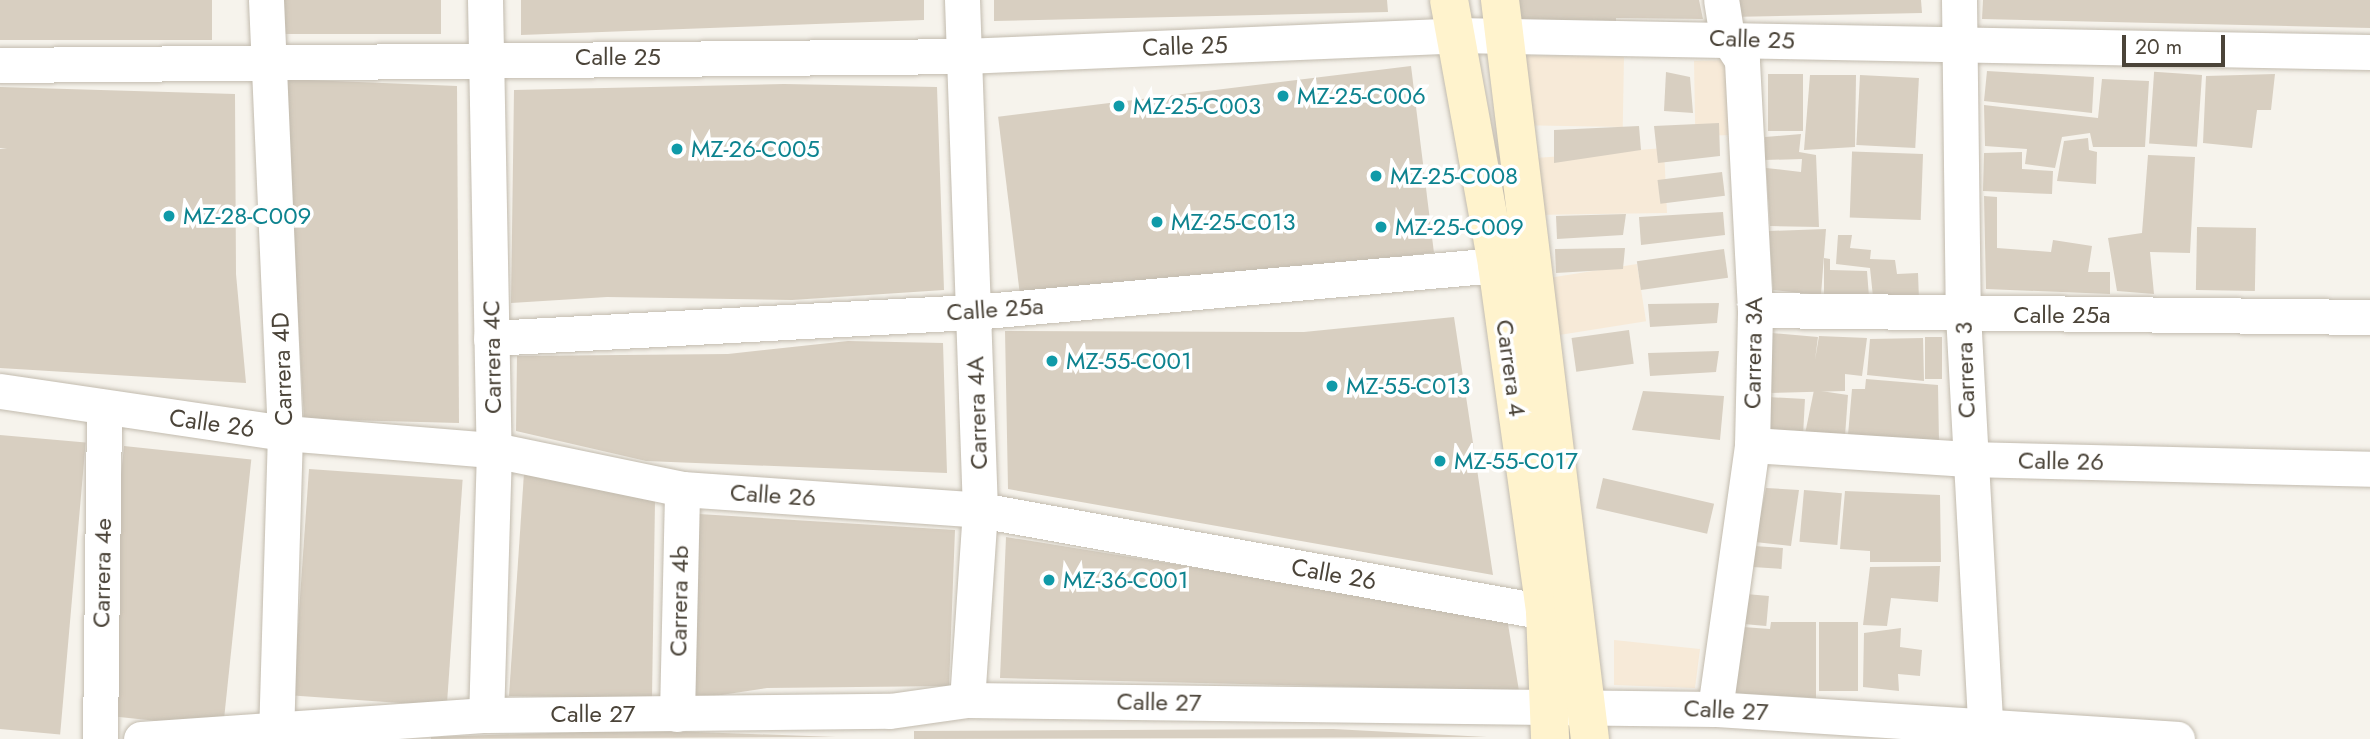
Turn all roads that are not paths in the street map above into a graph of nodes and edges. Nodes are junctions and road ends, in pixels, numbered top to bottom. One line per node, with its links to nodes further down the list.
1 (266, 0): 13 (street, Carrera 4D)
2 (485, 0): 12 (street, Carrera 4C)
3 (962, 0): 11 (street, Carrera 4A)
4 (1721, 0): 8 (street, Carrera 3A)
5 (1959, 0): 9 (street, Carrera 3)
6 (1452, 18): 7 (street, Calle 25); 11 (street, Calle 25); 15 (main road, Carrera 4)
7 (1503, 18): 8 (street, Calle 25); 35 (main road, Carrera 4)
8 (1727, 37): 9 (street, Calle 25); 16 (street, Carrera 3A)
9 (1959, 47): 10 (street, Calle 25); 18 (street, Carrera 3)
10 (2370, 52)
11 (964, 55): 12 (street, Calle 25); 17 (street, Carrera 4A)
12 (486, 58): 13 (street, Calle 25); 20 (street, Carrera 4C)
13 (270, 61): 14 (street, Calle 25); 23 (street, Carrera 4D)
14 (0, 65)
15 (1497, 265): 17 (street, Calle 25a); 30 (main road, Carrera 4)
16 (1755, 310): 18 (street, Calle 25a); 24 (street, Carrera 3A)
17 (974, 312): 20 (street, Calle 25a); 29 (street, Carrera 4A)
18 (1963, 314): 19 (street, Calle 25a); 26 (street, Carrera 3)
19 (2370, 317)
20 (491, 338): 25 (street, Carrera 4C)
21 (0, 391): 22 (street, Calle 26)
22 (104, 407): 23 (street, Calle 26); 40 (street, Carrera 4e)
23 (285, 433): 25 (street, Calle 26); 38 (street, Carrera 4D)
24 (1752, 445): 26 (street, Calle 26); 32 (street, Carrera 3A)
25 (494, 450): 28 (street, Calle 26); 34 (street, Carrera 4C)
26 (1968, 459): 27 (street, Calle 26); 39 (street, Carrera 3)
27 (2370, 469)
28 (682, 489): 29 (street, Calle 26); 33 (street, Carrera 4b)
29 (980, 510): 30 (street, Calle 26); 31 (street, Carrera 4A)
30 (1545, 612): 36 (main road, Carrera 4)
31 (967, 700): 36 (street, Calle 27); 37 (street, Calle 27)
32 (1715, 709): 35 (street, Calle 27); 39 (street, Calle 27)
33 (677, 714): 34 (street, Calle 27); 37 (street, Calle 27)
34 (486, 715): 38 (street, Calle 27)
35 (1590, 722): 36 (street, Calle 27)
36 (1550, 723)
37 (889, 725)
38 (277, 732): 41 (street, Calle 27)
39 (1985, 732): 42 (street, Calle 27)
40 (100, 739)
41 (141, 739)
42 (2177, 739)

